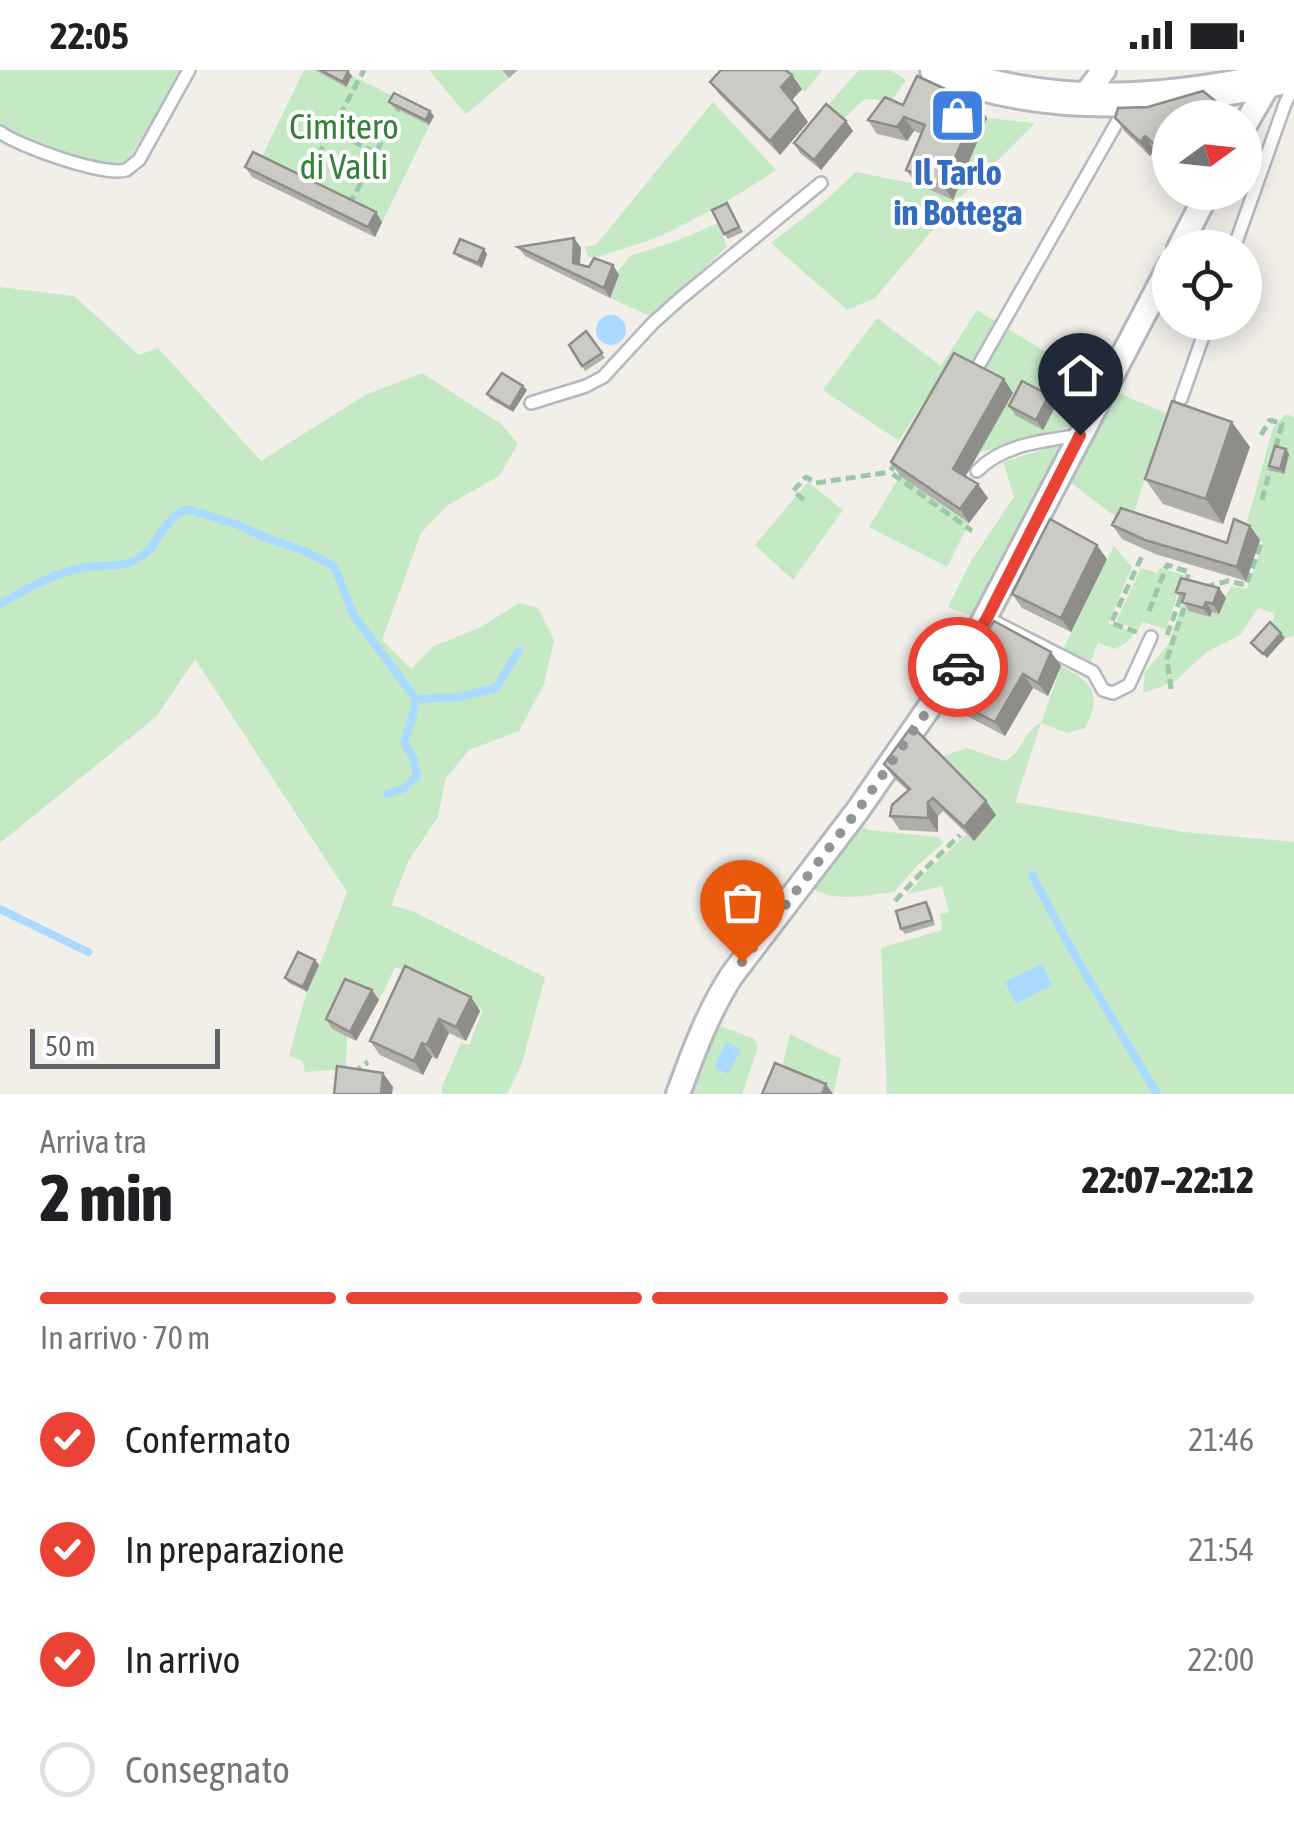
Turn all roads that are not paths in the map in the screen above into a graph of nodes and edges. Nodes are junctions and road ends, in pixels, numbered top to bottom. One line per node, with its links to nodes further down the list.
1 (189, 70): 8 (lane)
2 (937, 70): 5 (main road)
3 (1104, 70): 5 (street)
4 (1286, 80): 6 (main road); 7 (street); 10 (lane)
5 (1081, 100): 6 (main road)
6 (1129, 100): 13 (lane)
7 (1262, 106)
8 (0, 132)
9 (821, 182): 15 (lane)
10 (1240, 230)
11 (1152, 299): 16 (street)
12 (1202, 340): 14 (lane)
13 (980, 363)
14 (1181, 400)
15 (531, 403)
16 (1080, 435): 17 (lane); 18 (street)
17 (977, 471)
18 (987, 618): 19 (lane); 20 (street)
19 (1152, 637)
20 (678, 1094)

